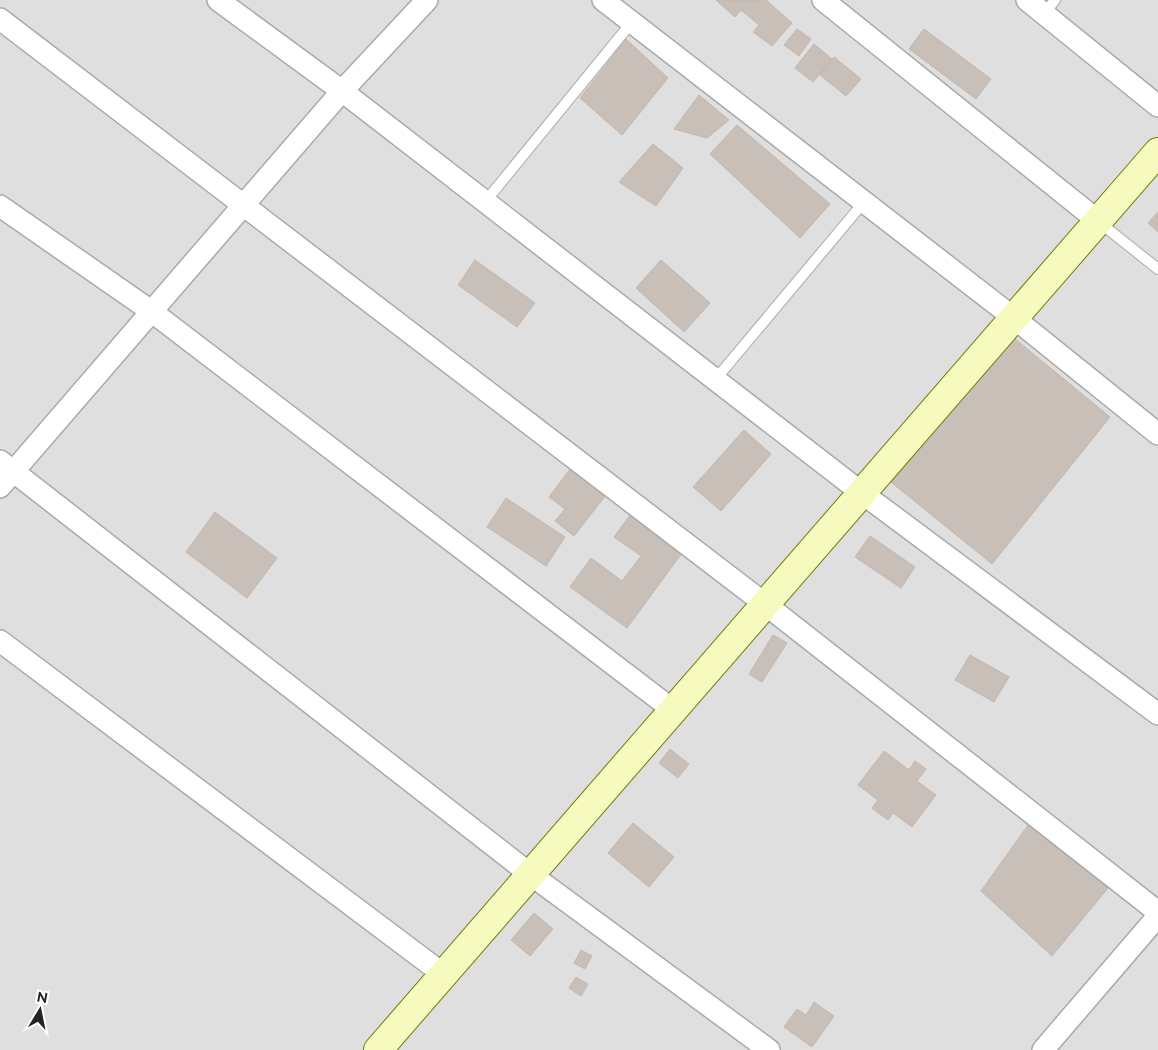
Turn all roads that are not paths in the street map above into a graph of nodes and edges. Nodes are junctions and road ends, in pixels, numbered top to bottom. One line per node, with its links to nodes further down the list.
1 (218, 0): 9 (street)
2 (427, 0): 9 (street)
3 (604, 0): 8 (street)
4 (823, 0): 16 (street)
5 (1027, 0): 6 (street)
6 (1050, 7): 10 (street)
7 (0, 19): 14 (street)
8 (632, 22): 12 (lane); 13 (street)
9 (342, 91): 12 (street); 14 (street)
10 (1158, 106)
11 (1158, 152): 16 (street)
12 (485, 202): 20 (street)
13 (864, 202): 19 (street); 20 (lane)
14 (243, 204): 18 (street); 24 (street)
15 (0, 206): 18 (street)
16 (1098, 221): 17 (lane); 19 (street)
17 (1158, 269)
18 (151, 311): 22 (street); 26 (street)
19 (1014, 318): 21 (street); 23 (street)
20 (716, 380): 23 (street)
21 (1158, 434)
22 (5, 473): 28 (street)
23 (862, 493): 24 (street); 27 (street)
24 (765, 604): 26 (street); 29 (street)
25 (0, 641): 30 (street)
26 (674, 710): 28 (street)
27 (1158, 714)
28 (530, 874): 30 (street); 32 (street)
29 (1158, 914): 33 (street)
30 (443, 974): 31 (street)
31 (378, 1050)
32 (769, 1050)
33 (1043, 1050)

